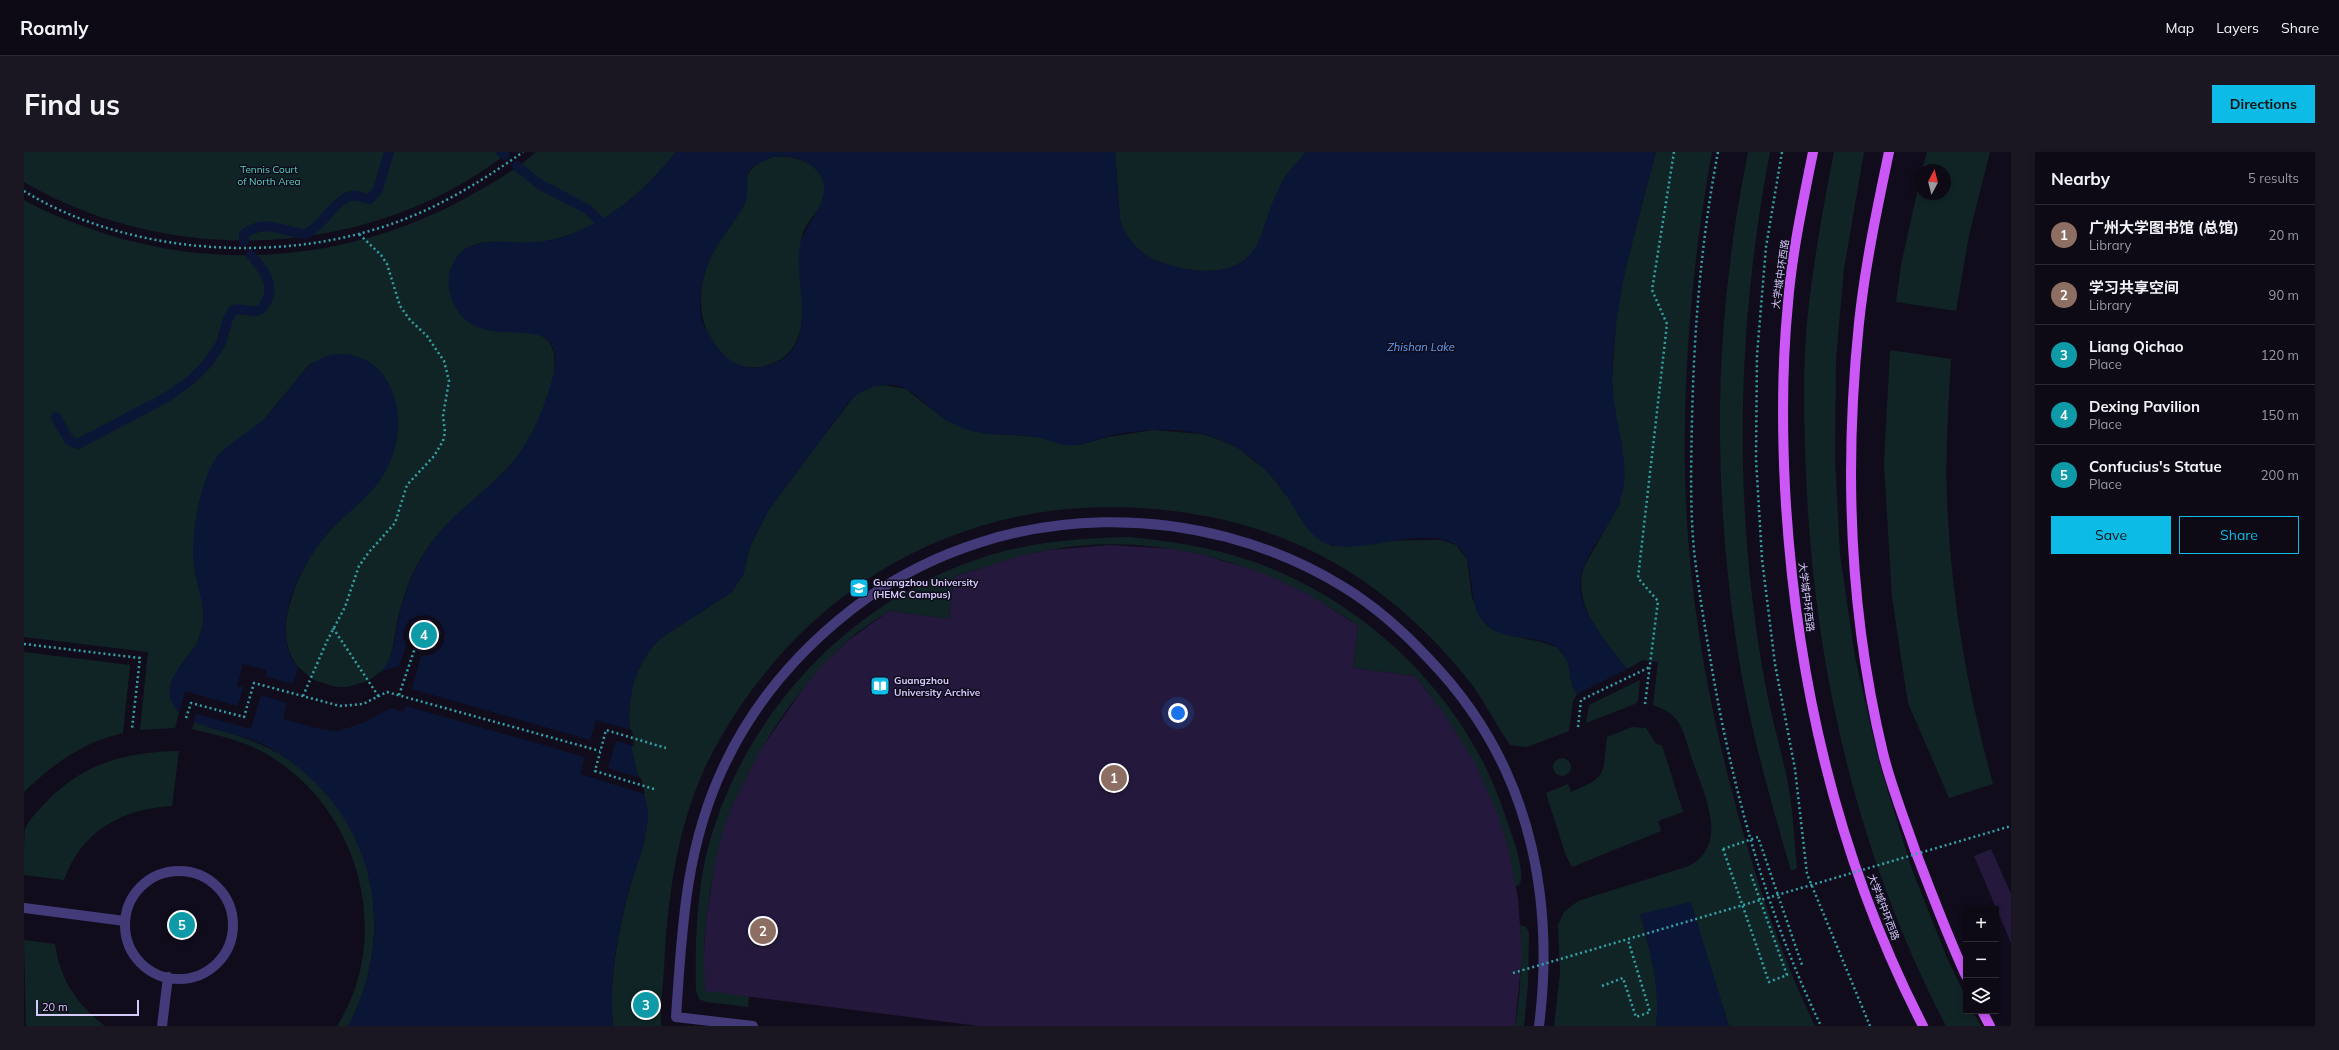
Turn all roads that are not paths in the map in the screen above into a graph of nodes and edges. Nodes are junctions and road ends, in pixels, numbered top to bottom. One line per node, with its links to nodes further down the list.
1 (1813, 152): 11 (main road, 大学城中环西路)
2 (1889, 152): 5 (main road)
3 (24, 908): 4 (lane)
4 (125, 921): 6 (lane); 6 (lane)
5 (1963, 969)
6 (168, 977): 8 (lane)
7 (1984, 1014): 12 (main road)
8 (162, 1026)
9 (754, 1026): 10 (lane)
10 (1539, 1026)
11 (1923, 1026)
12 (1990, 1026)

